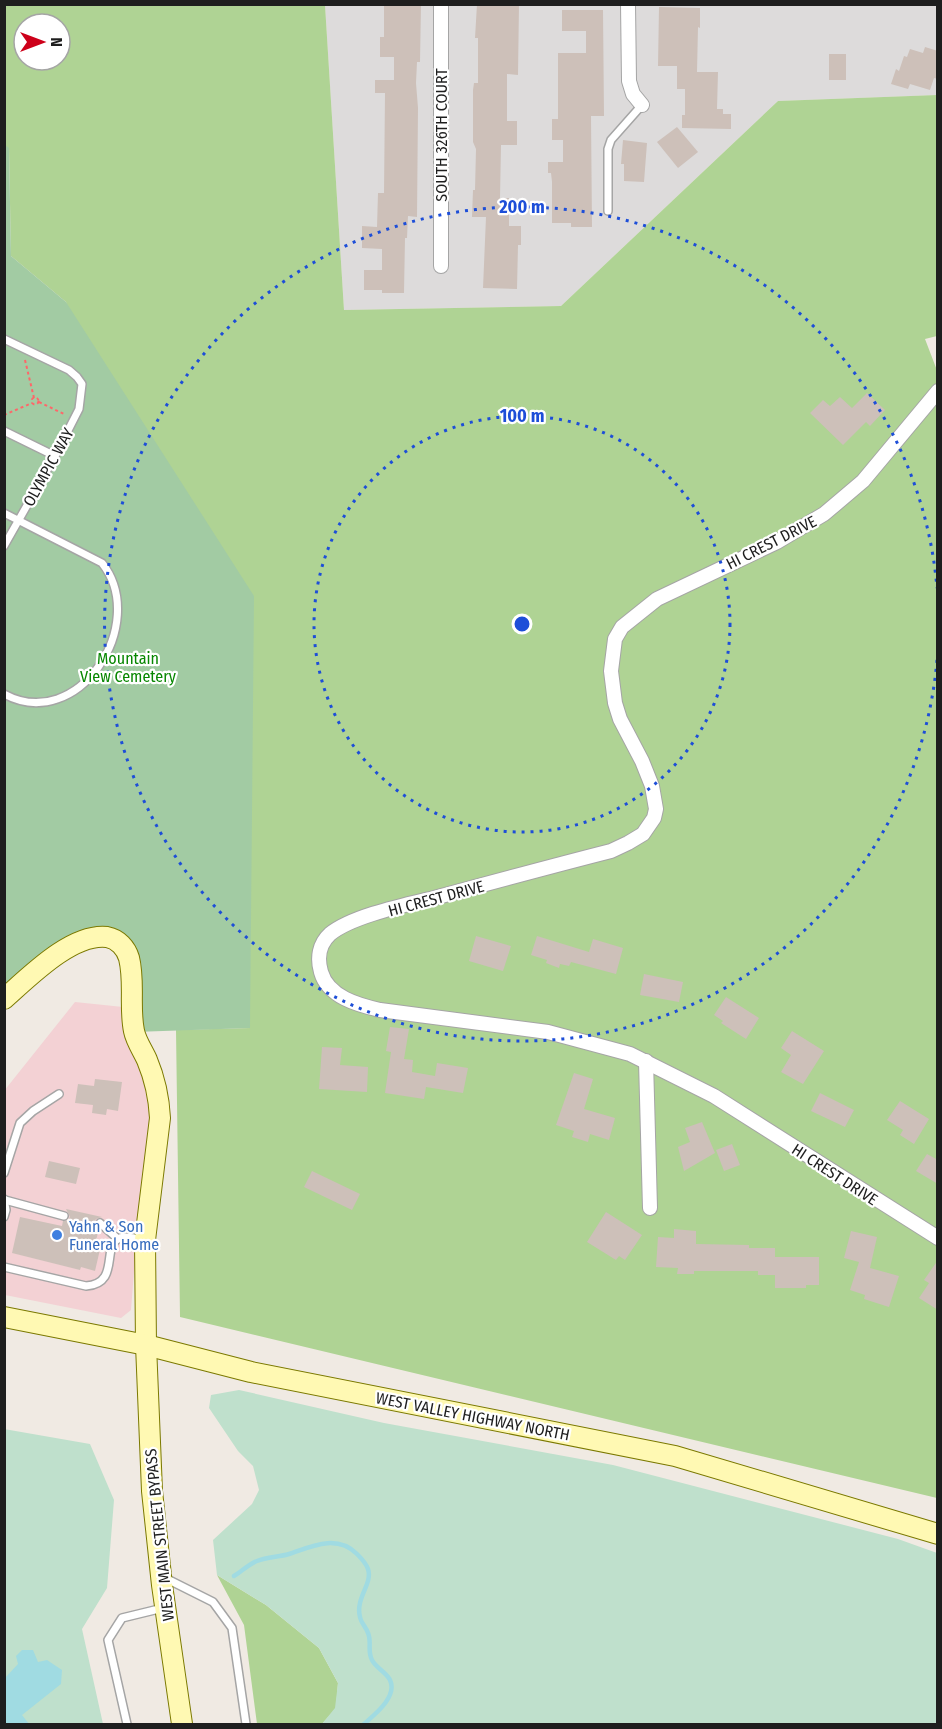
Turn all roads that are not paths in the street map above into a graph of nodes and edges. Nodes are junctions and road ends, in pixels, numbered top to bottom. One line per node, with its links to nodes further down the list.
1 (441, 4): 5 (street, SOUTH 326TH COURT)
2 (628, 4): 3 (street)
3 (642, 105): 4 (lane)
4 (608, 211)
5 (441, 266)
6 (4, 339): 9 (lane, OLYMPIC WAY)
7 (938, 391): 15 (street, HI CREST DRIVE)
8 (4, 431): 9 (lane)
9 (55, 456): 11 (lane, OLYMPIC WAY)
10 (4, 513): 11 (lane)
11 (18, 520): 12 (lane, OLYMPIC WAY); 13 (lane)
12 (4, 546)
13 (4, 694)
14 (4, 999): 25 (main road, WEST MAIN STREET BYPASS)
15 (646, 1061): 19 (street); 23 (street, HI CREST DRIVE)
16 (59, 1094): 17 (lane)
17 (4, 1173)
18 (5, 1200): 20 (lane); 21 (lane)
19 (650, 1208)
20 (64, 1215)
21 (4, 1217)
22 (100, 1223): 24 (lane)
23 (938, 1238)
24 (118, 1239): 25 (lane); 26 (lane)
25 (145, 1240): 28 (main road, WEST MAIN STREET BYPASS)
26 (4, 1267)
27 (4, 1317): 28 (main road, WEST VALLEY HIGHWAY NORTH)
28 (146, 1345): 29 (main road, WEST VALLEY HIGHWAY NORTH); 30 (main road, WEST MAIN STREET BYPASS)
29 (938, 1534)
30 (161, 1576): 31 (main road, WEST MAIN STREET BYPASS); 34 (lane)
31 (165, 1608): 32 (lane); 33 (main road, WEST MAIN STREET BYPASS)
32 (127, 1725)
33 (182, 1725)
34 (246, 1725)

